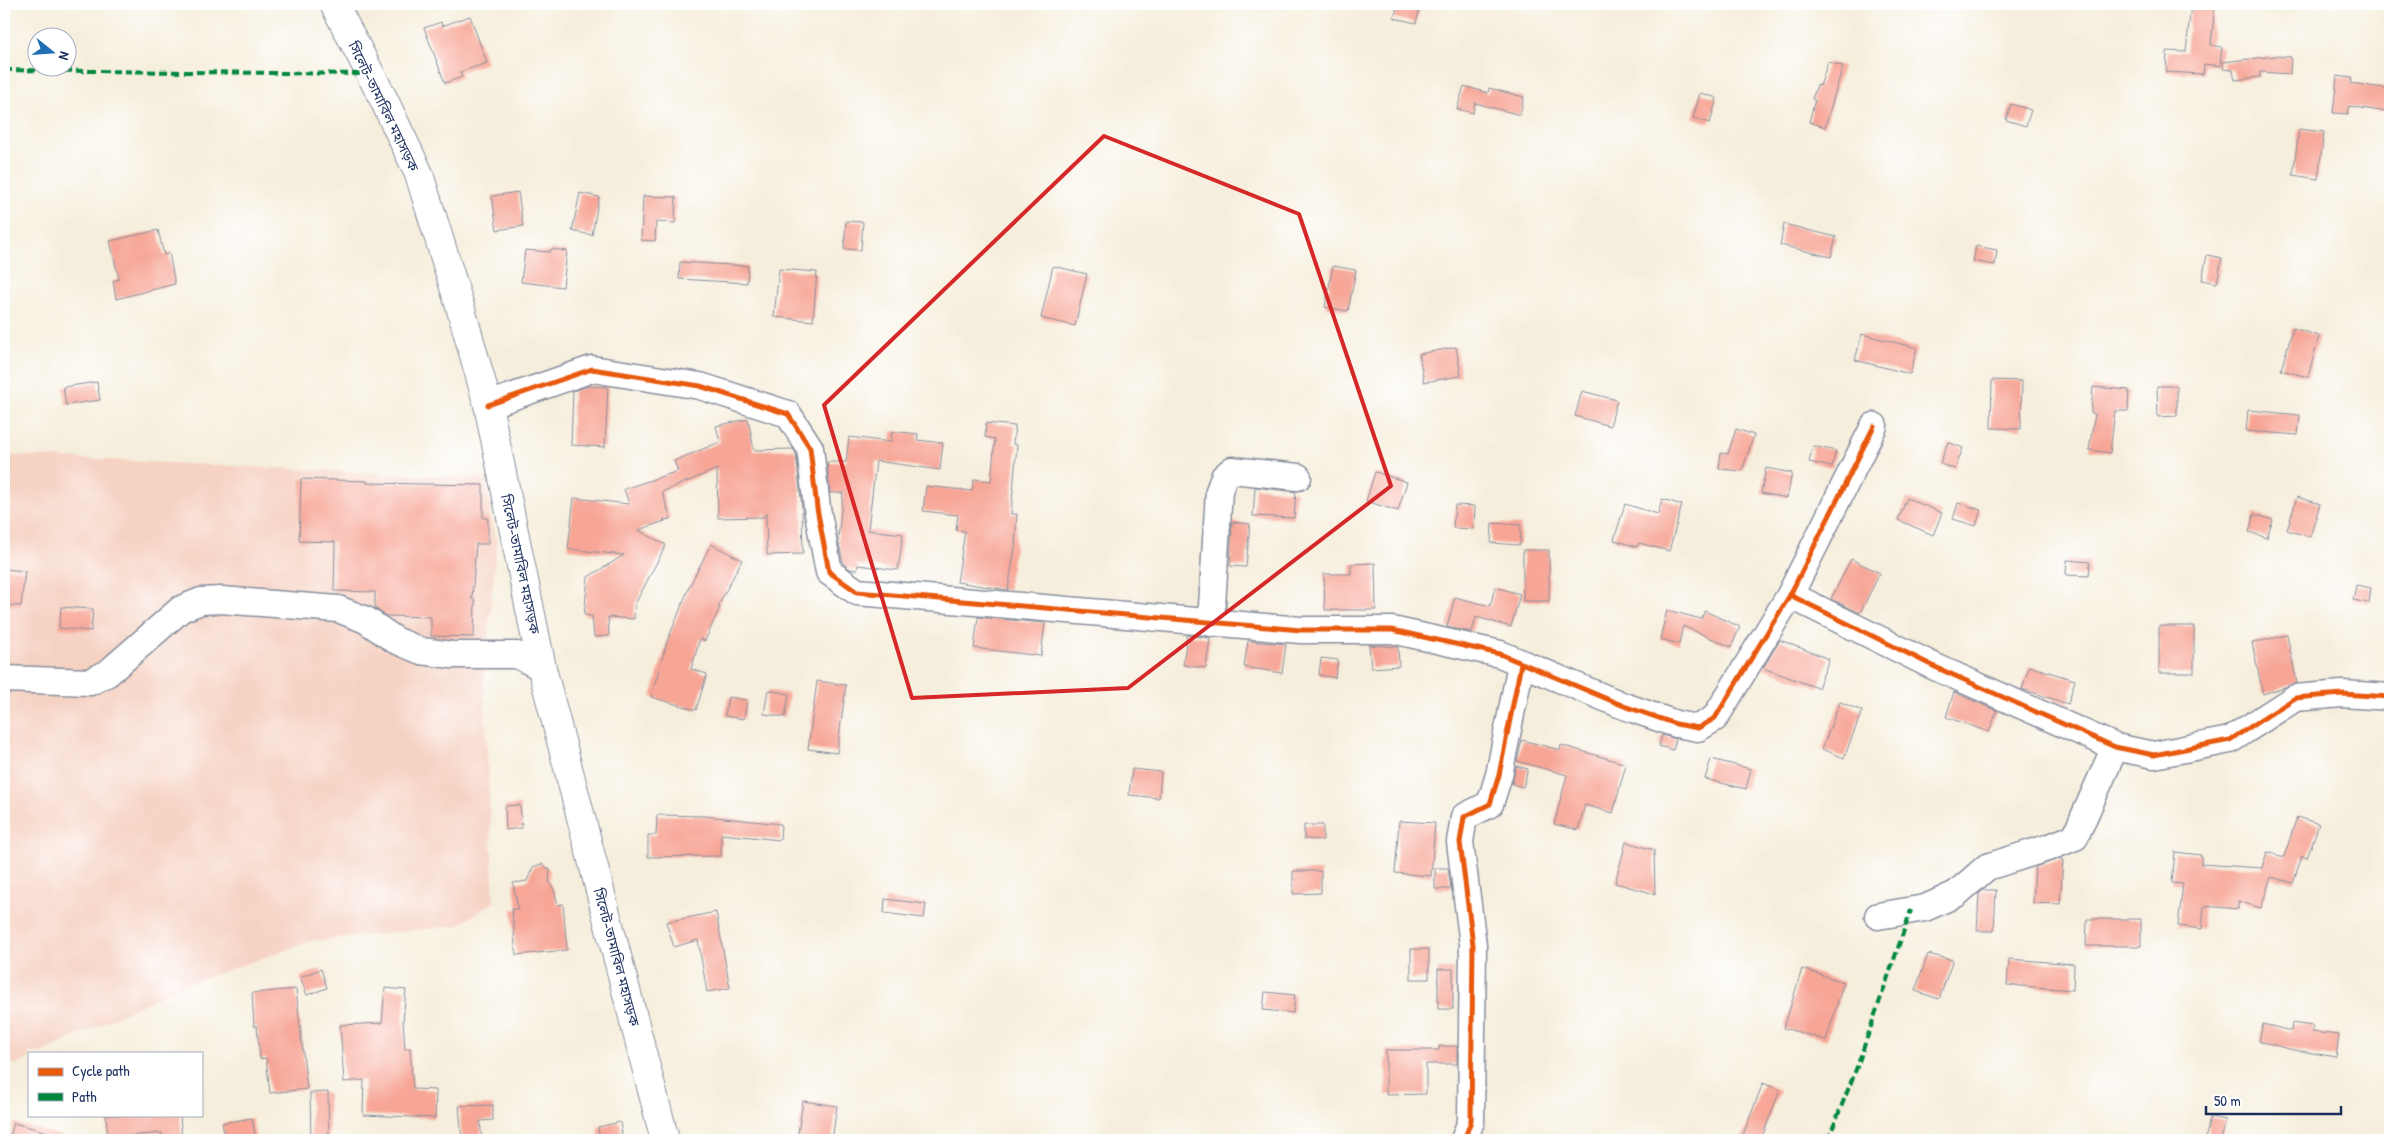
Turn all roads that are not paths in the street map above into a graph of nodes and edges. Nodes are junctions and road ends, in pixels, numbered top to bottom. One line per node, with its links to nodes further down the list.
1 (334, 4): 2 (highway, সিলেট-তামাবিল মহাসড়ক)
2 (488, 405): 6 (street); 8 (highway, সিলেট-তামাবিল মহাসড়ক)
3 (1874, 426): 5 (street)
4 (1298, 477): 6 (street)
5 (1790, 594): 7 (street); 11 (street)
6 (1210, 622): 7 (street)
7 (1521, 664): 14 (street)
8 (542, 668): 9 (street); 13 (highway, সিলেট-তামাবিল মহাসড়ক)
9 (4, 678)
10 (2390, 697): 11 (street)
11 (2115, 747): 12 (street)
12 (1878, 916)
13 (665, 1140)
14 (1464, 1140)

